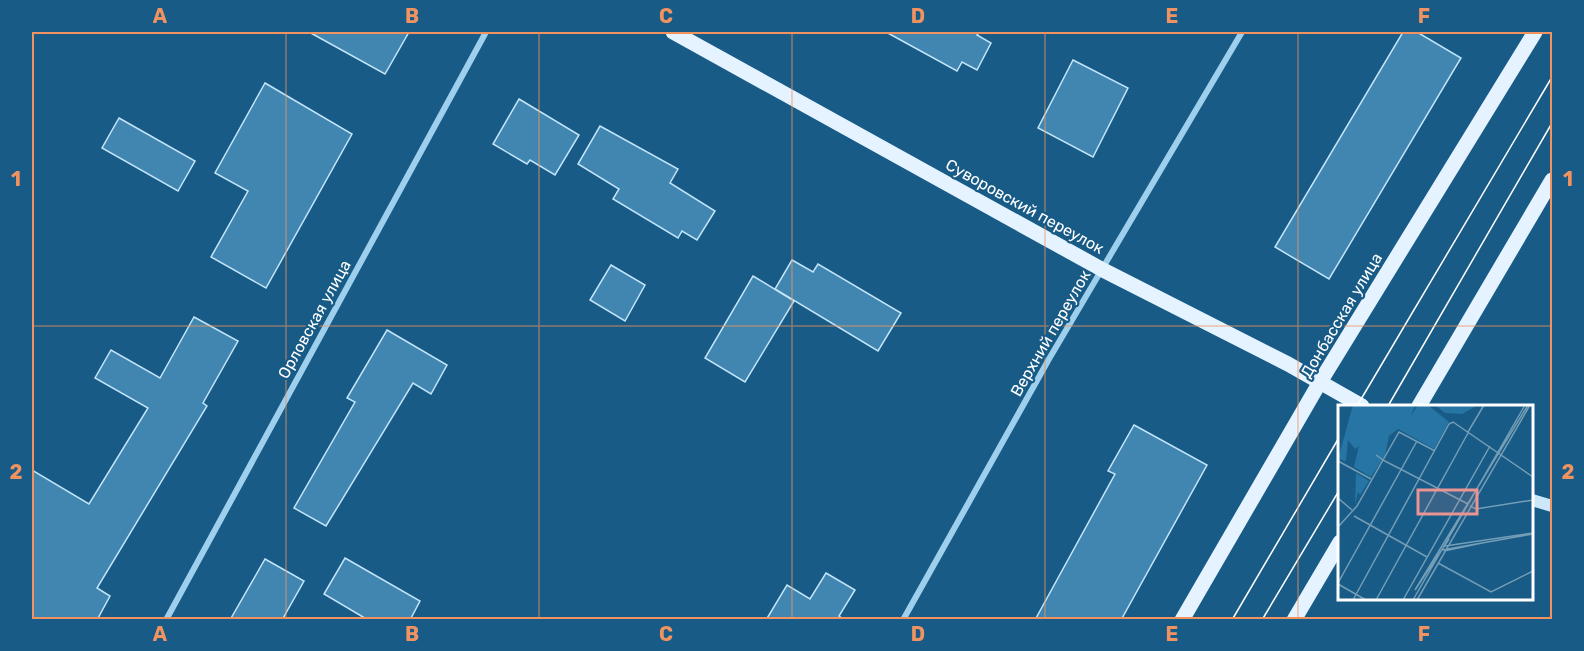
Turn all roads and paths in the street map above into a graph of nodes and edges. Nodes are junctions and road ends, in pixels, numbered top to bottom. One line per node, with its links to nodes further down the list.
1 (486, 32): 13 (street, Орловская улица)
2 (674, 32): 6 (main road, Суворовский переулок)
3 (1242, 32): 6 (street, Верхний переулок)
4 (1535, 32): 7 (main road, Донбасская улица)
5 (1552, 180): 9 (main road)
6 (1103, 270): 7 (main road, Суворовский переулок); 14 (street, Верхний переулок)
7 (1320, 382): 8 (main road, Суворовский переулок); 15 (main road, Донбасская улица)
8 (1360, 405)
9 (1420, 405)
10 (1533, 500): 11 (street)
11 (1552, 507)
12 (1338, 545): 16 (main road)
13 (166, 620)
14 (903, 620)
15 (1182, 620)
16 (1294, 620)

